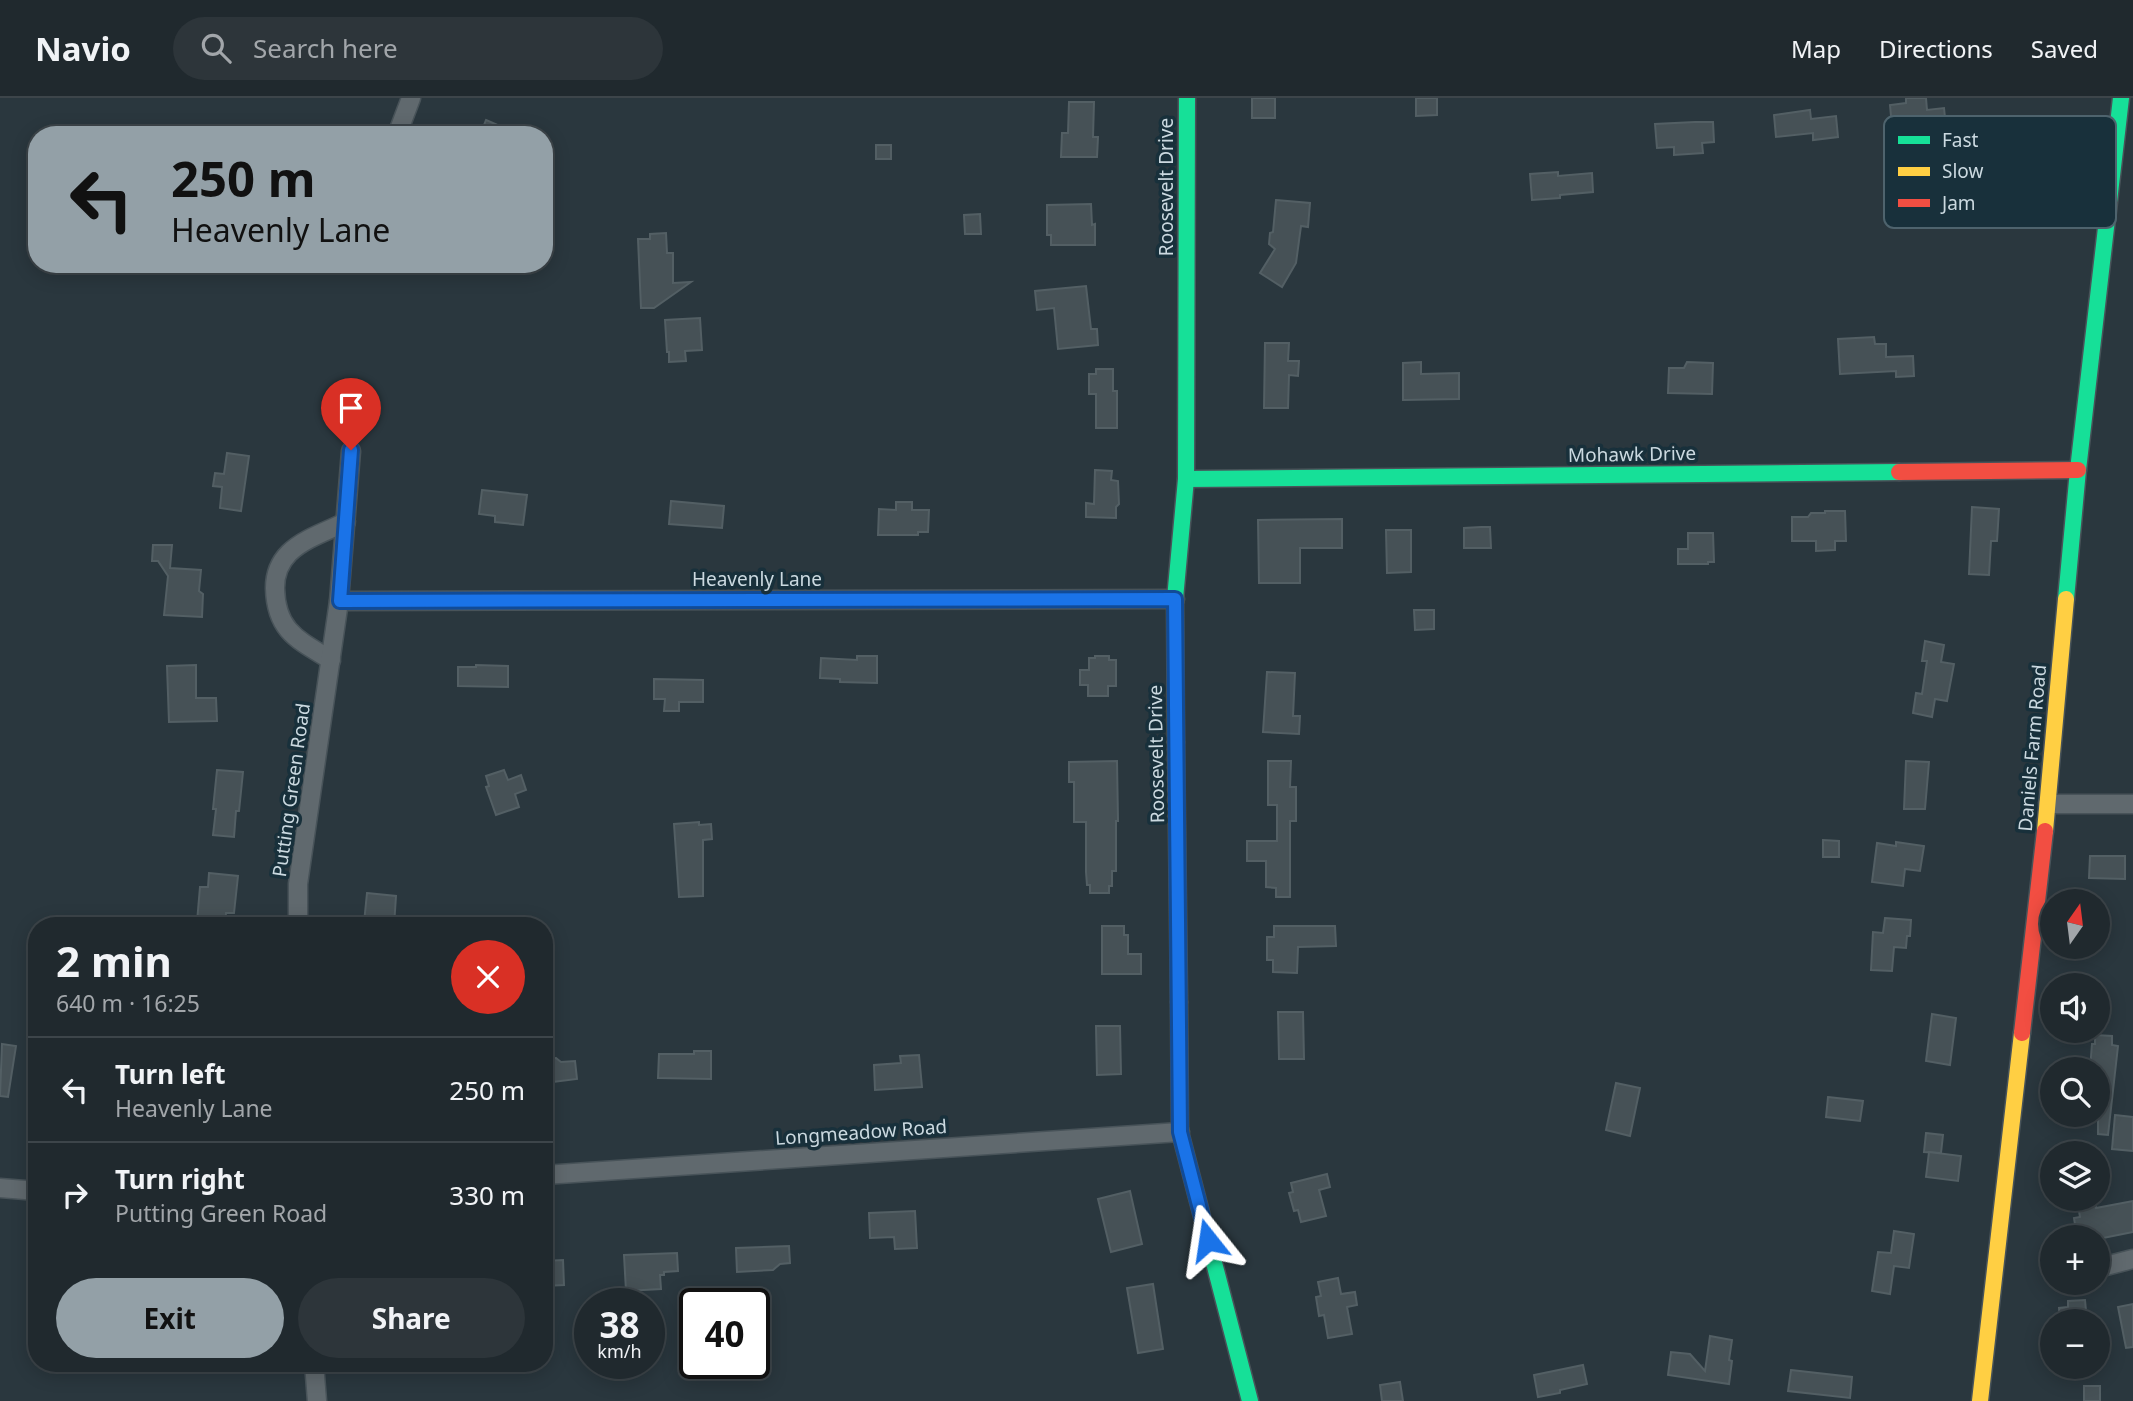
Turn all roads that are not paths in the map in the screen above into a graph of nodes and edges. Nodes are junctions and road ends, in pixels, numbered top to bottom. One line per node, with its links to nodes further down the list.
1 (411, 98): 4 (street)
2 (1188, 98): 9 (street, Roosevelt Drive)
3 (2125, 100): 5 (street, Daniels Farm Road)
4 (400, 126)
5 (2116, 171)
6 (2109, 228): 8 (street, Daniels Farm Road)
7 (351, 450): 10 (street, Putting Green Road)
8 (2078, 470): 9 (street, Mohawk Drive); 14 (street, Daniels Farm Road)
9 (1186, 479): 11 (street, Roosevelt Drive)
10 (346, 522): 12 (street, Putting Green Road); 13 (street)
11 (1175, 599): 12 (street, Heavenly Lane); 17 (street, Roosevelt Drive)
12 (340, 601): 13 (street, Putting Green Road)
13 (331, 660): 16 (street, Putting Green Road)
14 (2049, 804): 15 (street); 26 (street, Daniels Farm Road)
15 (2133, 804)
16 (298, 917)
17 (1180, 1132): 18 (street, Longmeadow Road); 25 (street, Roosevelt Drive)
18 (553, 1174)
19 (0, 1188): 20 (street)
20 (28, 1190)
21 (2133, 1259): 22 (street)
22 (2110, 1265)
23 (315, 1372): 24 (street)
24 (317, 1401)
25 (1250, 1401)
26 (1980, 1401)

